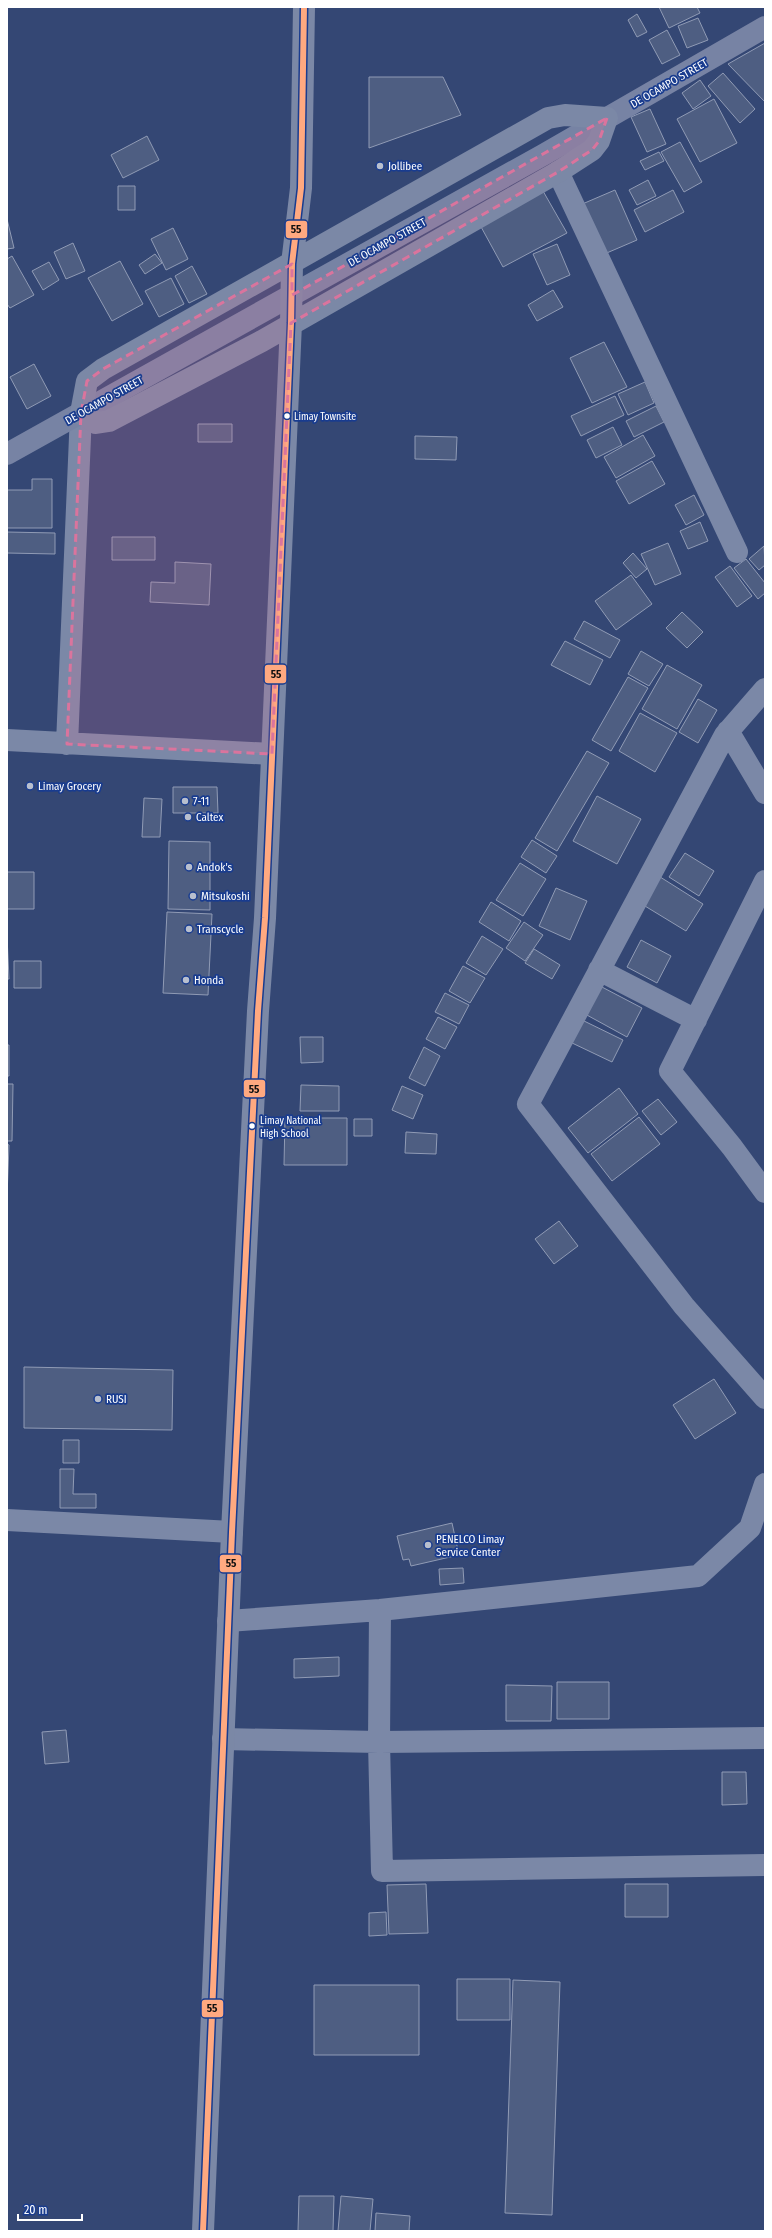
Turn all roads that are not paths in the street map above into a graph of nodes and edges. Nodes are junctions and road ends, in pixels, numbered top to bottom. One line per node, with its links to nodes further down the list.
1 (304, 7): 5 (main road)
2 (765, 27): 3 (street, DE OCAMPO STREET)
3 (607, 118): 4 (main road); 5 (main road); 7 (street, DE OCAMPO STREET)
4 (558, 172): 6 (main road); 9 (street)
5 (292, 264): 6 (main road); 7 (main road)
6 (291, 323): 7 (main road); 14 (main road)
7 (88, 409): 8 (street, DE OCAMPO STREET); 13 (street)
8 (7, 454)
9 (737, 552)
10 (765, 689): 11 (street)
11 (728, 731): 15 (street); 17 (street)
12 (7, 740): 13 (street)
13 (67, 744): 14 (street)
14 (272, 754): 23 (main road)
15 (765, 793)
16 (765, 881): 18 (street)
17 (599, 970): 18 (street); 20 (street)
18 (696, 1020): 19 (street)
19 (765, 1192)
20 (763, 1393)
21 (765, 1484): 24 (street)
22 (7, 1520): 23 (street)
23 (232, 1532): 25 (main road)
24 (380, 1610): 25 (street); 28 (street)
25 (228, 1621): 27 (main road)
26 (765, 1738): 28 (street)
27 (223, 1739): 28 (street); 30 (main road)
28 (379, 1742): 29 (street)
29 (765, 1865)
30 (203, 2231)

